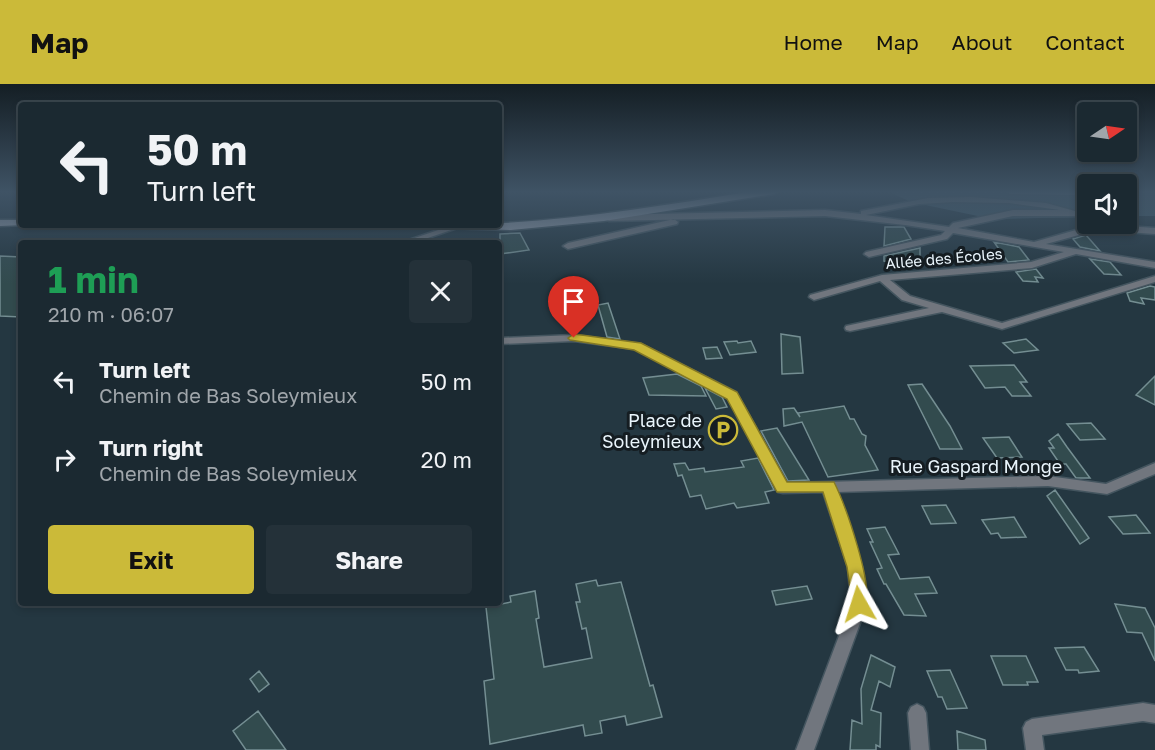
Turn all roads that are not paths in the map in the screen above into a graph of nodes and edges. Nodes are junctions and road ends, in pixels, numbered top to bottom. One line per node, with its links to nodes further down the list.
1 (562, 222): 7 (main road)
2 (676, 222): 13 (street)
3 (895, 222): 9 (street)
4 (970, 222): 9 (street)
5 (0, 223): 6 (main road)
6 (18, 223)
7 (502, 227)
8 (453, 228): 11 (street)
9 (951, 230): 12 (street); 15 (street)
10 (1155, 231): 12 (street)
11 (414, 240)
12 (1034, 244): 14 (street)
13 (568, 246)
14 (1077, 251): 16 (street); 17 (street, Allée des Écoles)
15 (869, 254)
16 (1155, 265)
17 (882, 279): 19 (street, Allée des Écoles); 20 (street)
18 (1155, 279): 20 (street)
19 (814, 297)
20 (943, 309): 21 (street)
21 (850, 327)
22 (502, 341): 24 (street, Rue Gaspard Monge)
23 (1155, 468): 24 (street, Rue Gaspard Monge)
24 (828, 486): 27 (street)
25 (917, 713): 28 (street)
26 (1155, 714): 29 (street)
27 (805, 750)
28 (920, 750)
29 (1035, 750)

